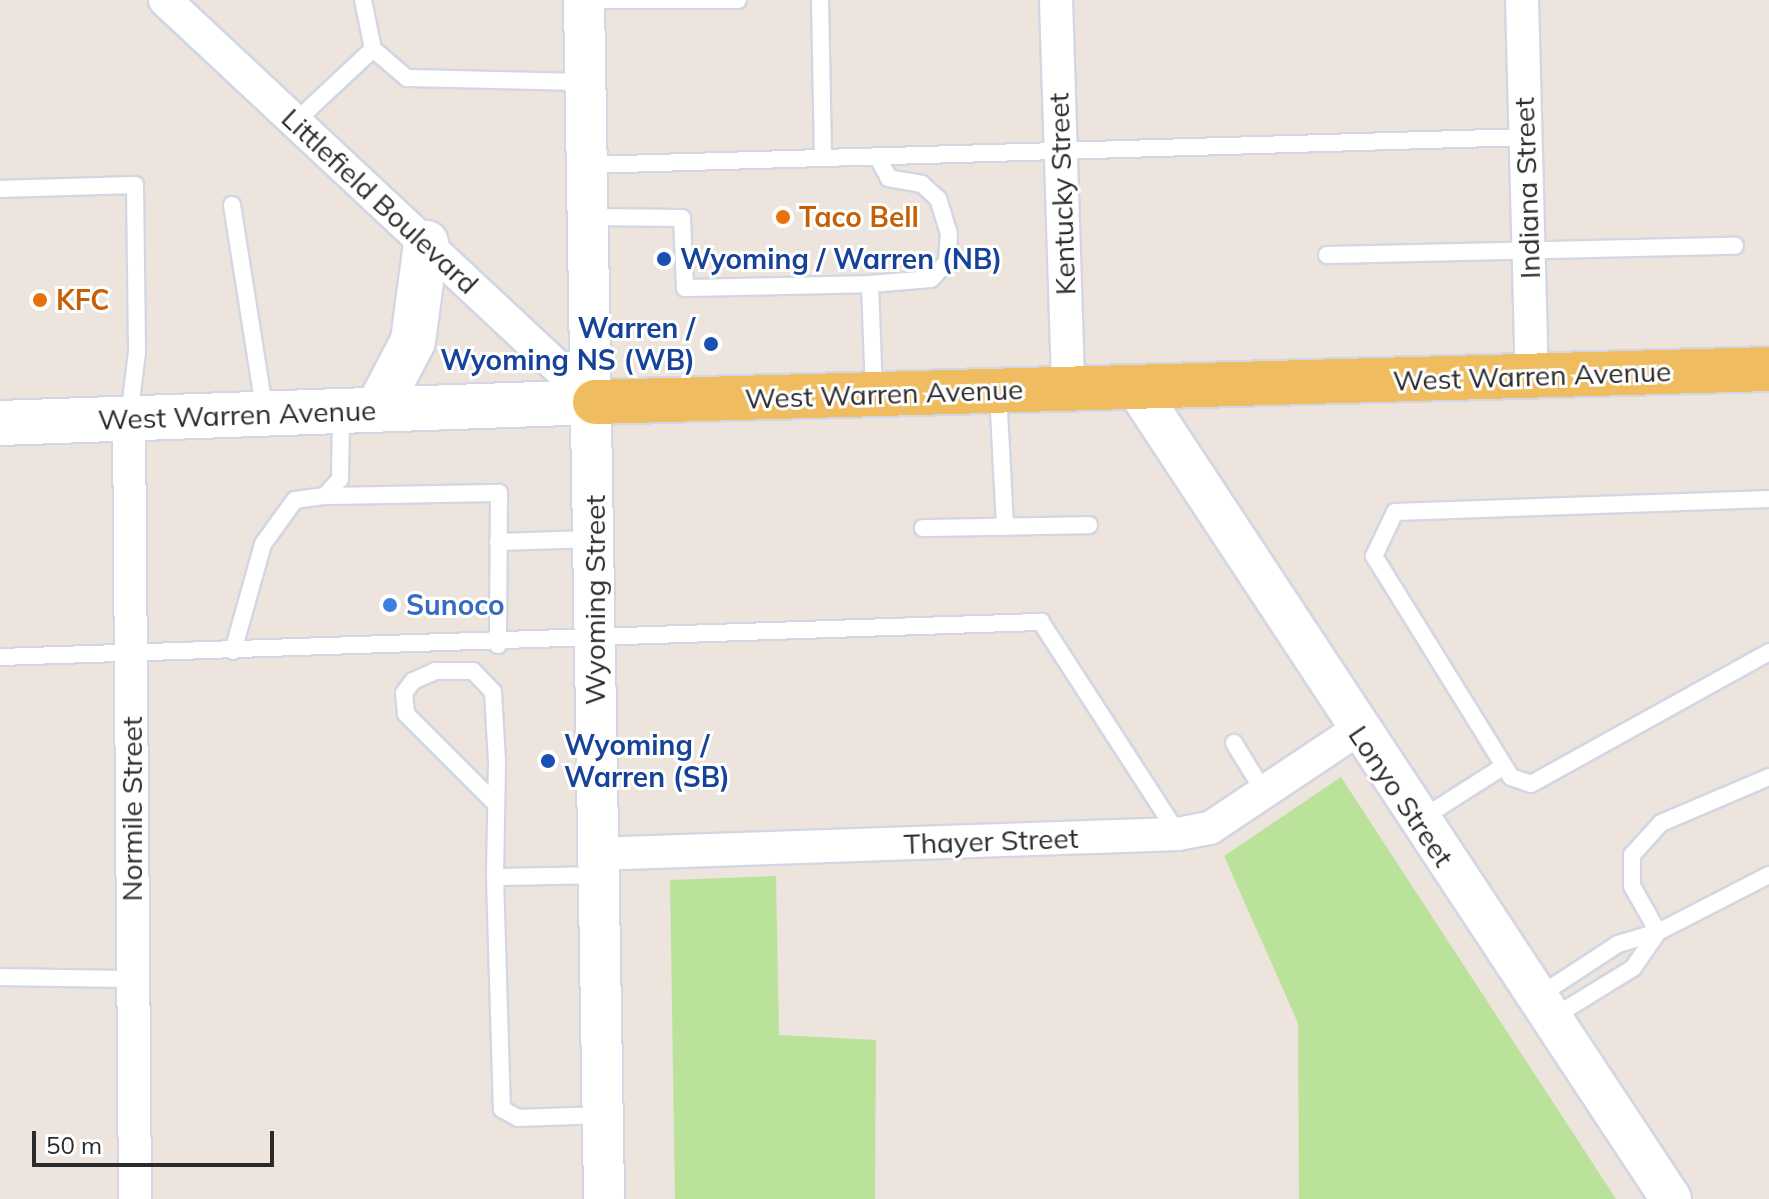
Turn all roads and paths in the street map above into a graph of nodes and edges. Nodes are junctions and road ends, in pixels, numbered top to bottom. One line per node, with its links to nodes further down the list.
1 (165, 0): 12 (street, Littlefield Boulevard)
2 (363, 0): 10 (lane)
3 (584, 0): 9 (lane); 11 (street, Wyoming Street)
4 (738, 0): 8 (lane)
5 (820, 0): 16 (lane)
6 (1056, 0): 14 (street, Kentucky Street)
7 (1522, 0): 13 (street, Indiana Street)
8 (713, 1): 9 (lane)
9 (685, 2)
10 (373, 49): 11 (lane); 12 (lane)
11 (586, 82): 17 (street, Wyoming Street)
12 (295, 122): 21 (street, Littlefield Boulevard)
13 (1526, 137): 14 (lane); 23 (street, Indiana Street)
14 (1060, 151): 15 (lane); 28 (street, Kentucky Street)
15 (877, 156): 16 (lane); 25 (lane)
16 (823, 158): 17 (lane)
17 (588, 165): 20 (street, Wyoming Street)
18 (0, 189): 35 (lane)
19 (232, 205): 34 (lane)
20 (590, 217): 25 (lane); 32 (street, Wyoming Street)
21 (426, 243): 32 (street, Littlefield Boulevard); 33 (main road)
22 (1735, 246): 23 (lane)
23 (1529, 250): 24 (lane); 27 (street, Indiana Street)
24 (1327, 255)
25 (870, 284): 31 (lane)
26 (1769, 369): 27 (main road, West Warren Avenue)
27 (1532, 376): 29 (main road, West Warren Avenue)
28 (1068, 389): 29 (main road, West Warren Avenue); 30 (main road, West Warren Avenue)
29 (1137, 389): 50 (street, Lonyo Street)
30 (998, 390): 31 (main road, West Warren Avenue); 40 (lane)
31 (874, 394): 32 (main road, West Warren Avenue)
32 (595, 402): 33 (main road, West Warren Avenue); 42 (street, Wyoming Street)
33 (359, 410): 34 (main road, West Warren Avenue); 37 (lane)
34 (265, 414): 35 (main road, West Warren Avenue)
35 (129, 419): 36 (main road, West Warren Avenue); 48 (street, Normile Street)
36 (0, 423)
37 (325, 496): 43 (lane); 46 (lane)
38 (1769, 499): 52 (lane)
39 (1089, 525): 40 (lane)
40 (1005, 527): 41 (lane)
41 (923, 528)
42 (595, 539): 43 (lane); 44 (street, Wyoming Street)
43 (498, 542): 45 (lane)
44 (595, 642): 45 (lane); 57 (lane); 58 (street, Wyoming Street)
45 (498, 645): 46 (lane)
46 (233, 651): 48 (lane)
47 (1769, 652): 52 (lane)
48 (131, 654): 49 (lane); 63 (street, Normile Street)
49 (0, 657)
50 (1357, 730): 54 (street, Thayer Street); 56 (street, Lonyo Street)
51 (1234, 743): 54 (lane)
52 (1504, 766): 56 (lane)
53 (1769, 777): 61 (lane)
54 (1264, 792): 57 (street, Thayer Street)
55 (496, 804): 55 (lane); 60 (lane)
56 (1418, 821): 64 (street, Lonyo Street)
57 (1178, 834): 58 (street, Thayer Street)
58 (596, 864): 60 (lane); 65 (street, Wyoming Street)
59 (1769, 875): 61 (lane)
60 (495, 877): 65 (lane)
61 (1658, 932): 64 (lane); 64 (lane)
62 (0, 977): 63 (lane)
63 (133, 979): 66 (street, Normile Street)
64 (1543, 1008): 68 (street, Lonyo Street)
65 (602, 1115): 67 (street, Wyoming Street)
66 (135, 1199)
67 (604, 1199)
68 (1671, 1199)

